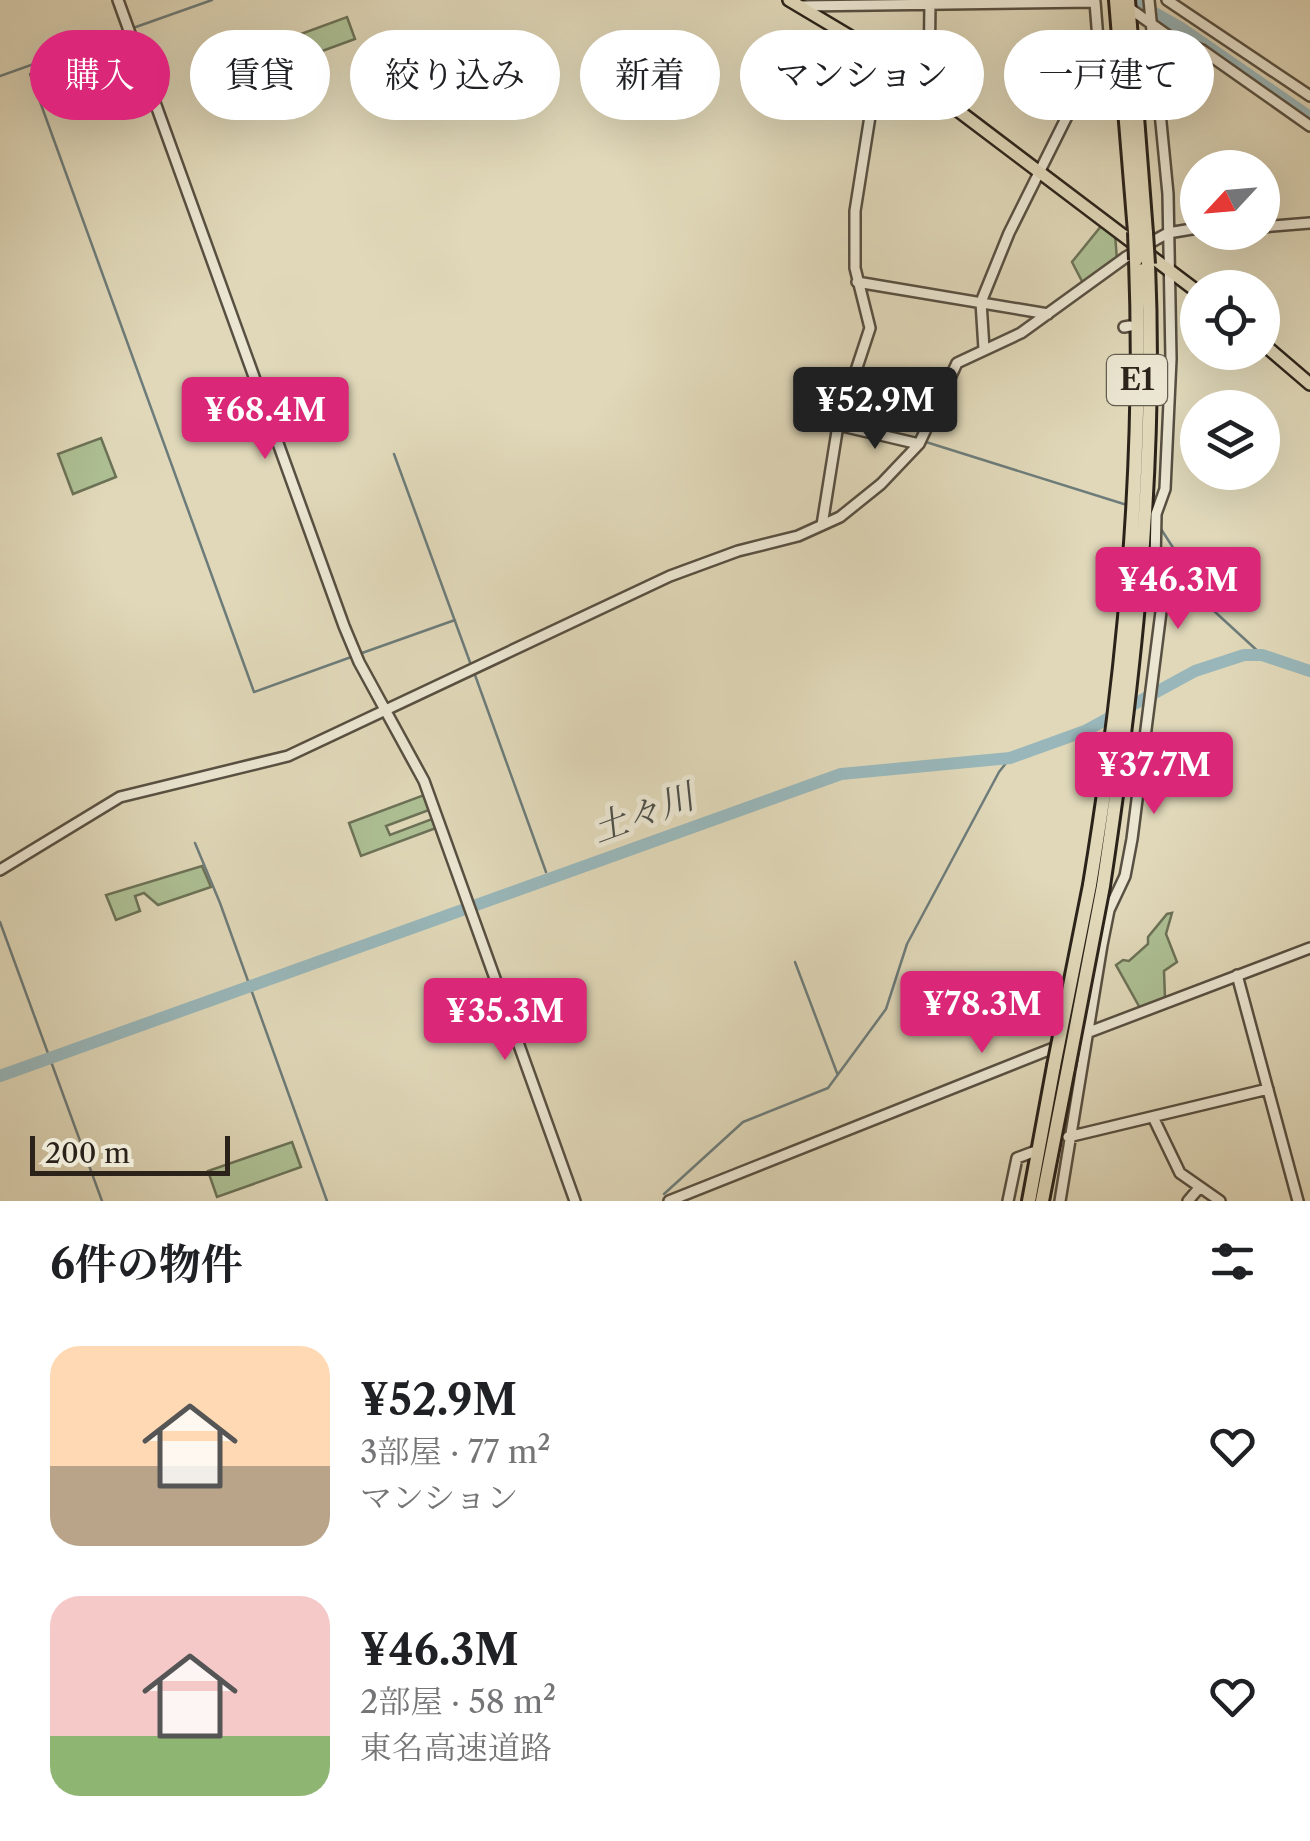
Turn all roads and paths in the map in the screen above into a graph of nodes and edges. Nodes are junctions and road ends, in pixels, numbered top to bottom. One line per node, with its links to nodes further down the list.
1 (118, 0): 38 (street)
2 (1149, 0): 8 (street)
3 (1166, 0): 13 (street)
4 (1094, 1): 5 (street); 11 (street)
5 (930, 2): 6 (street); 10 (street)
6 (794, 3): 9 (main road)
7 (1123, 4): 8 (street); 24 (highway, E1, bridge)
8 (1151, 23): 12 (street); 18 (street)
9 (840, 30)
10 (930, 30)
11 (1097, 30)
12 (1152, 30)
13 (1310, 96)
14 (869, 120): 27 (street)
15 (972, 120): 19 (main road)
16 (1065, 120): 19 (street)
17 (1161, 120): 23 (street)
18 (1310, 126)
19 (1040, 171): 24 (main road); 28 (street)
20 (1310, 223): 21 (street)
21 (1280, 226)
22 (1180, 231): 23 (street)
23 (1168, 233): 24 (street); 25 (street)
24 (1142, 258): 25 (main road); 29 (street); 43 (highway, E1, bridge)
25 (1169, 269): 26 (main road); 31 (street)
26 (1180, 278)
27 (857, 282): 28 (street); 35 (street)
28 (981, 302): 29 (street); 32 (street)
29 (1050, 314): 32 (street)
30 (1158, 326): 31 (street)
31 (1170, 326): 42 (street)
32 (984, 350): 36 (street)
33 (1280, 358): 34 (main road)
34 (1310, 384)
35 (838, 425): 36 (street); 37 (street)
36 (919, 444): 37 (street)
37 (822, 526): 38 (street)
38 (387, 711): 39 (street); 50 (street)
39 (0, 870)
40 (1310, 948): 41 (street)
41 (1237, 975): 42 (street); 44 (street)
42 (1085, 1034): 46 (street); 51 (street)
43 (1062, 1067): 53 (highway, E1); 54 (highway, E1)
44 (1268, 1089): 45 (street); 49 (street)
45 (1153, 1117): 46 (street); 48 (street)
46 (1068, 1137): 55 (street)
47 (1033, 1152): 52 (street)
48 (1199, 1188): 56 (street); 57 (street)
49 (1293, 1200)
50 (575, 1201)
51 (668, 1201)
52 (1008, 1201)
53 (1030, 1201)
54 (1042, 1201)
55 (1060, 1201)
56 (1188, 1201)
57 (1220, 1201)

